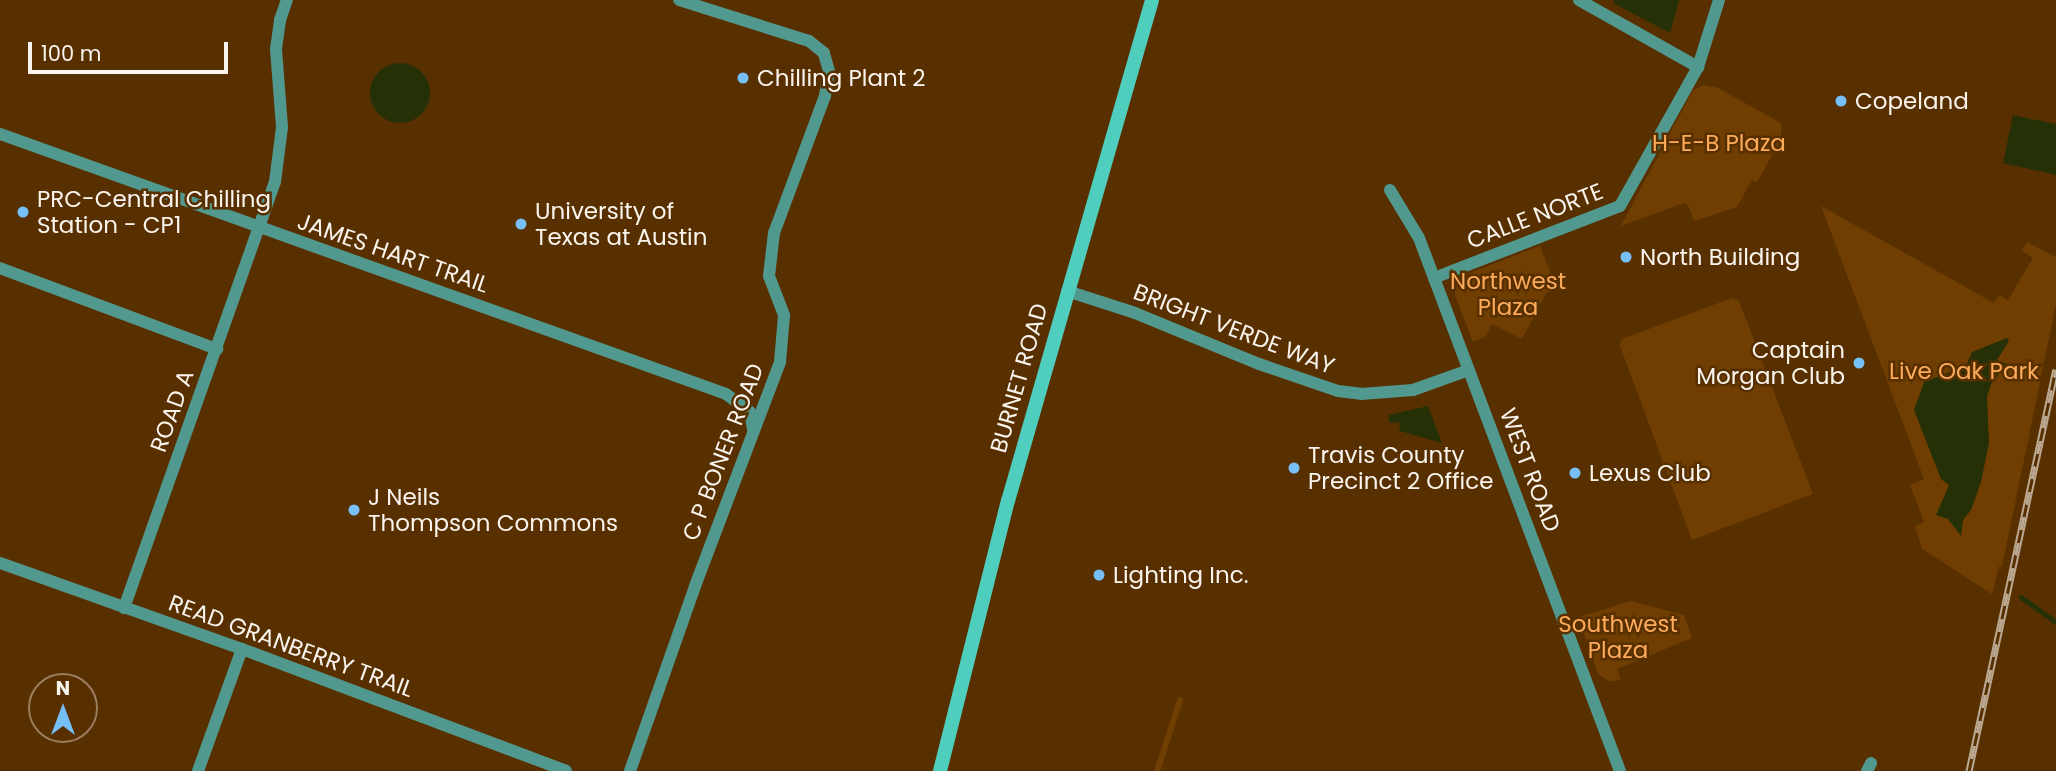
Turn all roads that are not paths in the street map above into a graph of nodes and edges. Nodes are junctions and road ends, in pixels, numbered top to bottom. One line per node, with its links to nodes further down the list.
1 (287, 0): 9 (street, ROAD A)
2 (678, 0): 15 (street, C P BONER ROAD)
3 (1152, 0): 12 (main road, BURNET ROAD)
4 (1579, 0): 6 (street)
5 (1719, 0): 6 (street, CALLE NORTE)
6 (1698, 67): 11 (street, CALLE NORTE)
7 (0, 134): 9 (street, JAMES HART TRAIL)
8 (1390, 190): 11 (street, WEST ROAD)
9 (260, 229): 13 (street, ROAD A); 15 (street, JAMES HART TRAIL)
10 (0, 268): 13 (street)
11 (1434, 278): 14 (street, WEST ROAD)
12 (1067, 291): 14 (street, BRIGHT VERDE WAY); 22 (main road, BURNET ROAD)
13 (217, 349): 17 (street, ROAD A)
14 (1469, 370): 23 (street, WEST ROAD)
15 (754, 431): 21 (street, C P BONER ROAD)
16 (0, 563): 17 (street, READ GRANBERRY TRAIL)
17 (124, 608): 18 (street, READ GRANBERRY TRAIL)
18 (242, 649): 19 (street); 20 (street, READ GRANBERRY TRAIL)
19 (198, 771)
20 (566, 771)
21 (630, 771)
22 (940, 771)
23 (1620, 771)

